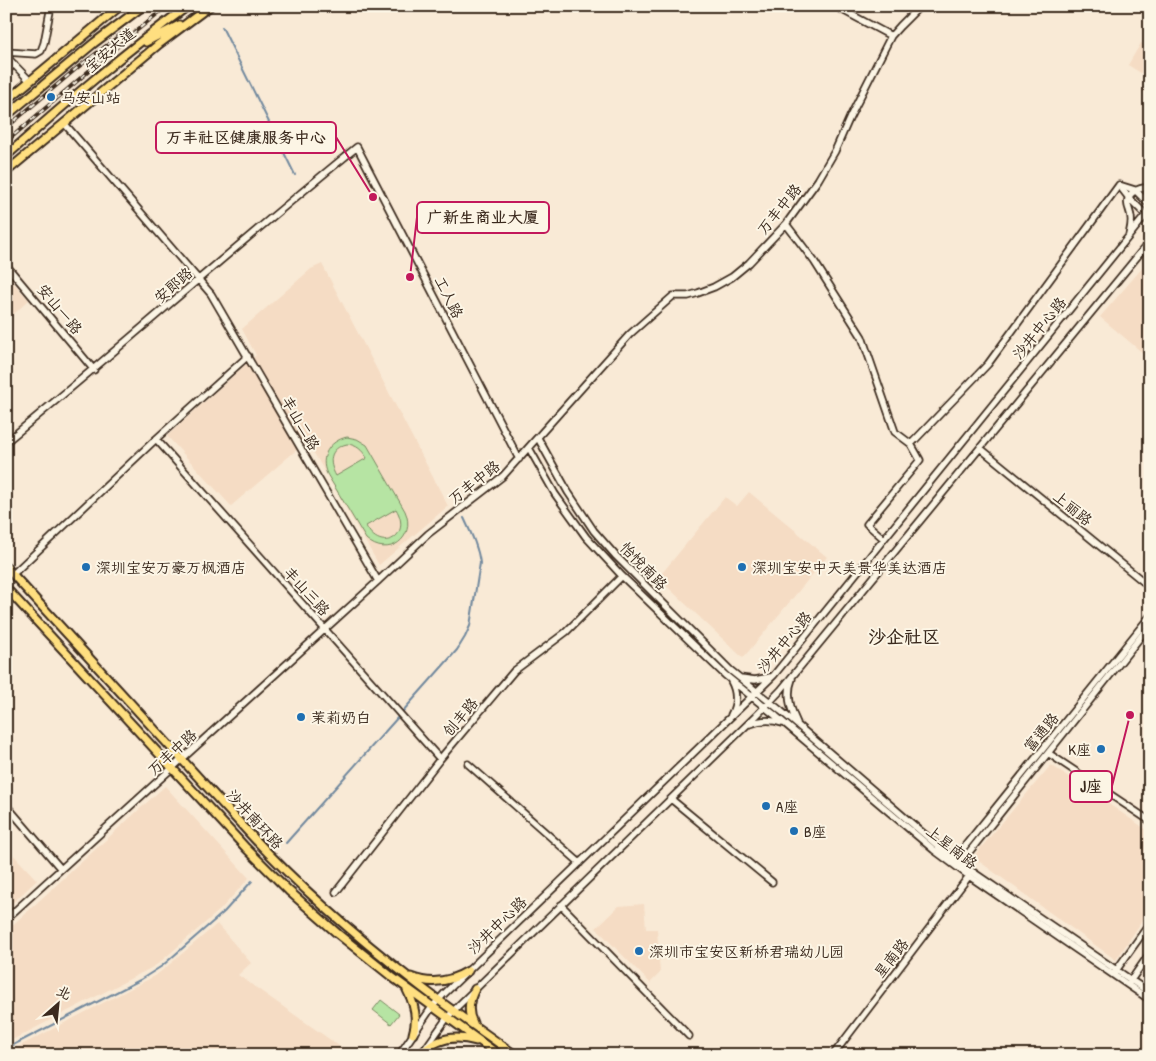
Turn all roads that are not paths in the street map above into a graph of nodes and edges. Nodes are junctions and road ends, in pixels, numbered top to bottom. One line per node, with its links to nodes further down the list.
1 (51, 6): 11 (street)
2 (120, 6): 15 (main road)
3 (143, 6): 17 (main road, 宝安大道)
4 (188, 6): 10 (main road, 宝安大道)
5 (210, 6): 8 (main road)
6 (835, 6): 9 (street)
7 (920, 6): 9 (street, 万丰中路)
8 (196, 16): 10 (main road); 18 (main road)
9 (891, 36): 28 (street, 万丰中路)
10 (132, 49): 20 (main road, 宝安大道)
11 (6, 52)
12 (6, 56): 13 (street)
13 (14, 64): 14 (street); 15 (street)
14 (6, 71)
15 (30, 80): 16 (main road)
16 (6, 100)
17 (6, 116)
18 (64, 123): 21 (main road); 34 (street, 丰山二路)
19 (356, 147): 34 (street, 安郎路); 43 (street, 工人路)
20 (6, 156)
21 (6, 172)
22 (1119, 185): 24 (street); 25 (street); 40 (street)
23 (1150, 187): 24 (street)
24 (1135, 190): 25 (street); 26 (street)
25 (1129, 198): 27 (street); 29 (street)
26 (1150, 205)
27 (1148, 215): 29 (street, 沙井中心路)
28 (786, 224): 37 (street, 万丰中路); 40 (street)
29 (1127, 238): 44 (street, 沙井中心路)
30 (1150, 241): 32 (street, 沙井中心路)
31 (1150, 248): 32 (street)
32 (1138, 255): 42 (street, 沙井中心路)
33 (6, 265): 36 (street, 安山一路)
34 (199, 280): 35 (street, 丰山二路); 36 (street, 安郎路)
35 (248, 356): 38 (street); 48 (street, 丰山二路)
36 (94, 370): 39 (street, 安郎路)
37 (538, 438): 41 (street, 万丰中路); 56 (street, 怡悦南路)
38 (156, 440): 46 (street); 53 (street, 丰山三路)
39 (6, 442)
40 (911, 444): 44 (street)
41 (529, 448): 43 (street, 万丰中路); 47 (street, 怡悦南路)
42 (980, 448): 49 (street, 上丽路); 54 (street, 沙井中心路)
43 (519, 459): 48 (street, 万丰中路)
44 (884, 539): 55 (street, 沙井中心路)
45 (6, 567): 46 (main road, 沙井南环路)
46 (13, 574): 64 (main road, 沙井南环路)
47 (622, 576): 56 (street, 怡悦南路); 65 (street, 创丰路)
48 (378, 581): 53 (street, 万丰中路)
49 (1150, 587)
50 (6, 588): 67 (main road, 沙井南环路)
51 (1150, 616): 71 (street, 富通路)
52 (1150, 626): 63 (street, 富通路)
53 (325, 629): 64 (street, 万丰中路); 65 (street, 丰山三路)
54 (795, 673): 58 (street, 沙井中心路); 62 (street)
55 (774, 675): 56 (street); 57 (street, 沙井中心路)
56 (733, 677): 57 (street, 怡悦南路); 59 (street)
57 (754, 694): 58 (street, 上星南路); 59 (street, 沙井中心路)
58 (767, 704): 60 (street, 上星南路); 61 (street, 沙井中心路); 62 (street, 上星南路)
59 (730, 718): 72 (street, 沙井中心路)
60 (787, 725): 61 (street); 71 (street, 上星南路)
61 (746, 726): 68 (street, 沙井中心路)
62 (803, 730): 71 (street, 上星南路)
63 (1048, 752): 70 (street); 73 (street, 富通路)
64 (182, 759): 67 (street, 万丰中路); 82 (main road, 沙井南环路)
65 (440, 759): 77 (street, 创丰路)
66 (468, 764): 72 (street)
67 (172, 768): 74 (street, 万丰中路); 83 (main road, 沙井南环路)
68 (671, 799): 76 (street); 78 (street, 沙井中心路)
69 (6, 805): 74 (street)
70 (1150, 821)
71 (953, 861): 73 (street, 上星南路)
72 (580, 863): 84 (street, 沙井中心路)
73 (958, 865): 75 (street, 上星南路); 85 (street, 上星南路)
74 (61, 869): 79 (street, 万丰中路)
75 (969, 876): 85 (street, 上星南路); 104 (street, 星南路)
76 (772, 882)
77 (336, 892)
78 (561, 905): 89 (street, 沙井中心路); 98 (street)
79 (6, 919)
80 (1150, 922): 85 (street)
81 (1150, 953): 87 (street)
82 (384, 957): 83 (main road); 86 (main road, 沙井南环路)
83 (376, 965): 88 (main road, 沙井南环路)
84 (468, 971): 86 (main road); 91 (street, 沙井中心路)
85 (1115, 972): 87 (street, 上星南路)
86 (405, 974): 91 (main road, 沙井南环路)
87 (1130, 982): 90 (street, 上星南路); 92 (street, 上星南路)
88 (405, 987): 93 (main road, 沙井南环路); 97 (main road)
89 (475, 989): 94 (street, 沙井中心路); 96 (main road)
90 (1150, 993)
91 (438, 1000): 93 (street, 沙井中心路); 94 (main road, 沙井南环路)
92 (1150, 1000)
93 (432, 1007): 95 (main road, 沙井南环路); 97 (street, 沙井中心路)
94 (454, 1010): 95 (street, 沙井中心路); 96 (main road, 沙井南环路)
95 (447, 1018): 99 (main road, 沙井南环路); 100 (street, 沙井中心路)
96 (475, 1026): 103 (main road, 沙井南环路)
97 (413, 1034): 101 (street, 沙井中心路)
98 (689, 1036)
99 (484, 1044): 100 (main road); 102 (main road, 沙井南环路)
100 (421, 1054)
101 (399, 1055)
102 (499, 1055)
103 (516, 1055)
104 (832, 1055)

